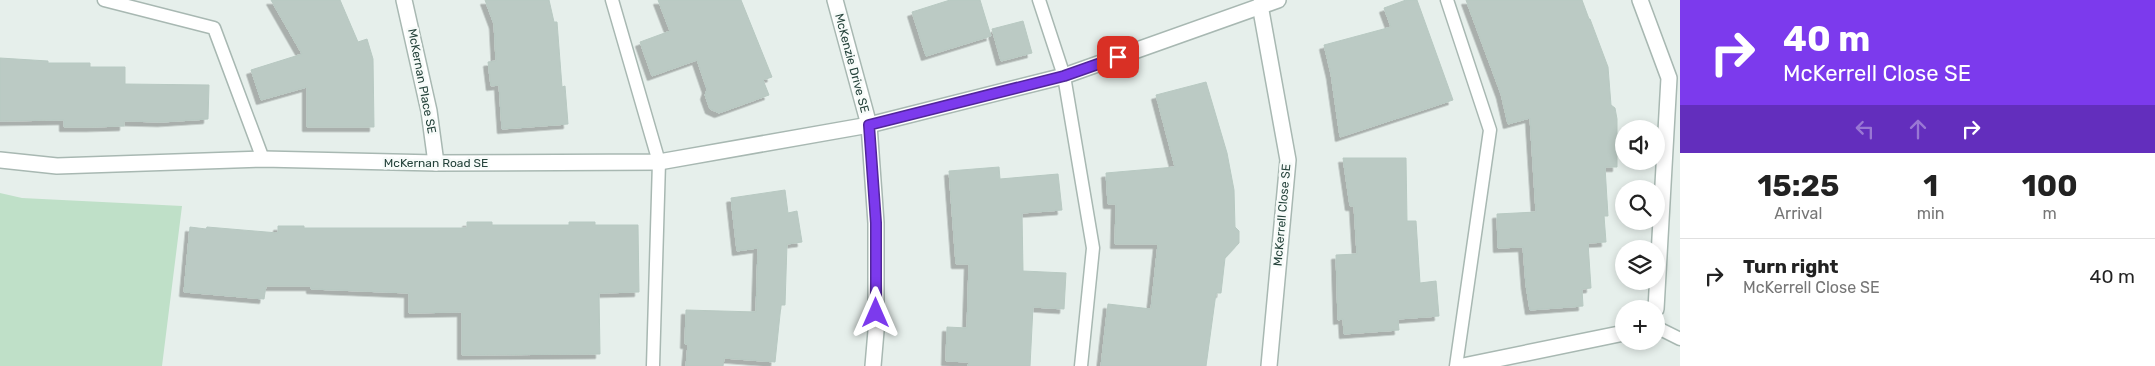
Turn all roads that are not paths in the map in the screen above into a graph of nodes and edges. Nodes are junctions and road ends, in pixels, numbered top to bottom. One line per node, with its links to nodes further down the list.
1 (104, 0): 9 (lane)
2 (404, 0): 16 (street, McKernan Place SE)
3 (612, 0): 15 (lane)
4 (834, 0): 12 (street, McKenzie Drive SE)
5 (1039, 0): 11 (lane)
6 (1278, 0): 10 (street)
7 (1447, 0): 25 (lane)
8 (1640, 0): 17 (street)
9 (121, 2): 14 (lane)
10 (1260, 5): 11 (street); 24 (street, McKerrell Close SE)
11 (1064, 76): 12 (street); 23 (lane)
12 (869, 125): 15 (street, McKernan Road SE); 22 (street, McKenzie Drive SE)
13 (0, 160): 14 (street, McKernan Road SE)
14 (263, 160): 16 (street, McKernan Road SE)
15 (659, 162): 16 (street, McKernan Road SE); 21 (lane)
16 (436, 163)
17 (1657, 300)
18 (1665, 332): 20 (lane)
19 (1615, 335): 26 (street)
20 (1680, 339)
21 (652, 366)
22 (872, 366)
23 (1081, 366)
24 (1269, 366)
25 (1456, 366)
26 (1463, 366)

